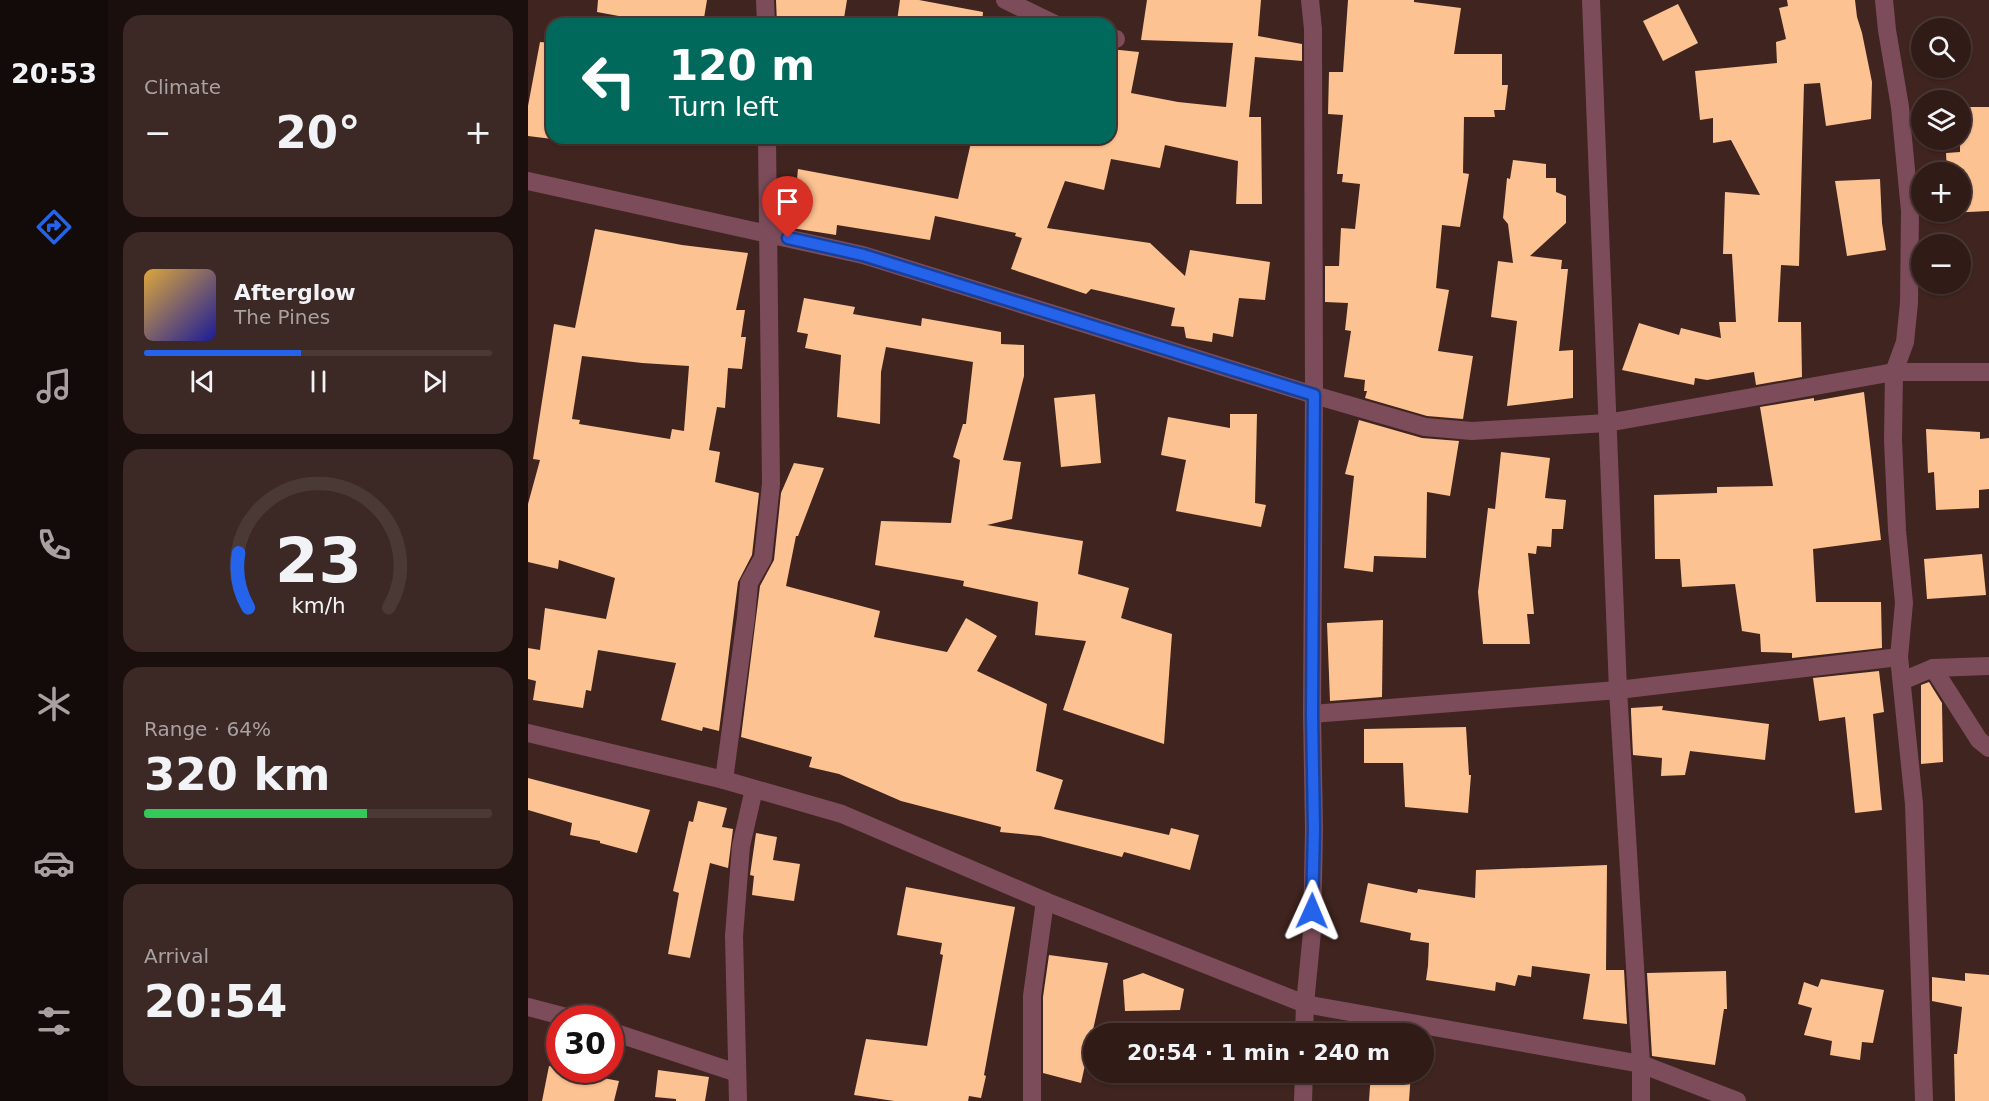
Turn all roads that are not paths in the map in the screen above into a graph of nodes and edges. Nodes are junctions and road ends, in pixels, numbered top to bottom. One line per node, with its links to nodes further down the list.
1 (765, 0): 6 (street)
2 (1005, 0): 7 (street)
3 (1310, 0): 13 (street)
4 (1591, 0): 14 (street)
5 (1884, 0): 11 (street)
6 (766, 18)
7 (1042, 18)
8 (767, 144): 10 (street)
9 (528, 181): 10 (street)
10 (769, 234): 13 (street); 23 (street)
11 (1894, 372): 12 (street); 14 (street); 15 (street)
12 (1989, 372)
13 (1314, 395): 14 (street); 20 (street)
14 (1607, 423): 19 (street)
15 (1899, 657): 18 (street); 19 (street)
16 (1989, 666): 17 (street)
17 (1933, 668): 18 (street); 22 (street)
18 (1902, 681): 39 (street)
19 (1618, 690): 20 (street); 31 (street)
20 (1312, 714): 26 (street)
21 (528, 733): 23 (street)
22 (1989, 748)
23 (724, 780): 24 (street)
24 (754, 789): 25 (street); 32 (street)
25 (1045, 901): 26 (street); 35 (street)
26 (1305, 1004): 29 (street); 31 (street)
27 (528, 1007): 28 (street)
28 (546, 1012)
29 (1304, 1023)
30 (624, 1037): 32 (street)
31 (1641, 1064): 37 (street); 38 (street)
32 (737, 1073): 34 (street)
33 (1304, 1083): 36 (street)
34 (738, 1101)
35 (1032, 1101)
36 (1303, 1101)
37 (1641, 1101)
38 (1737, 1101)
39 (1924, 1101)

